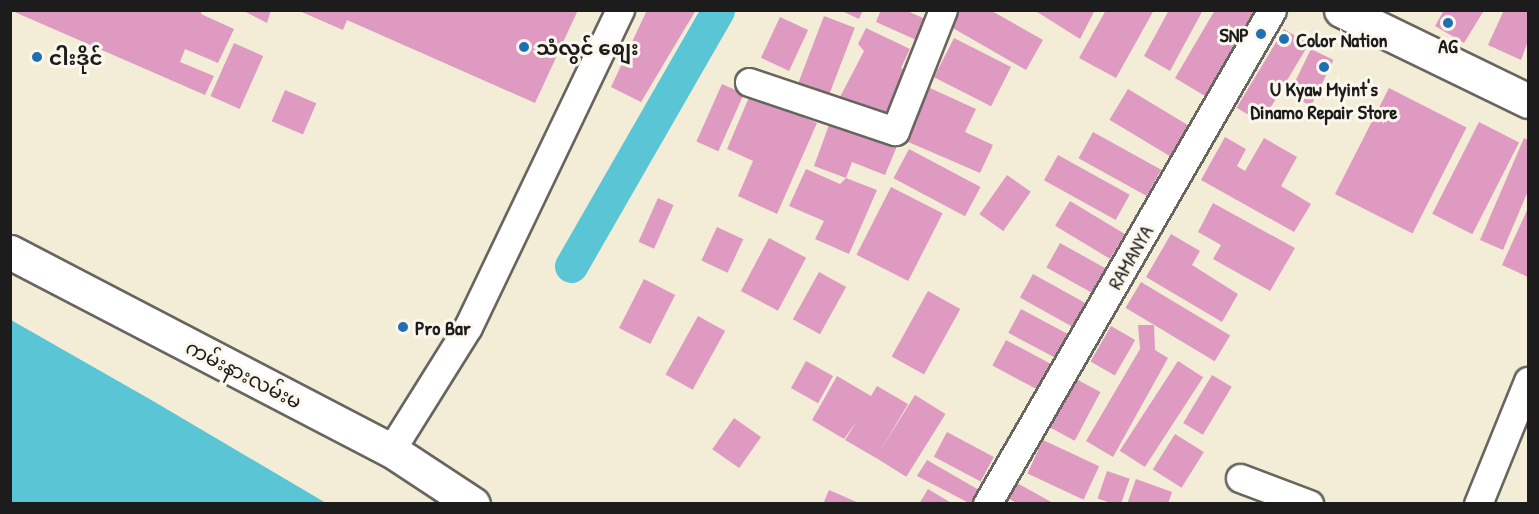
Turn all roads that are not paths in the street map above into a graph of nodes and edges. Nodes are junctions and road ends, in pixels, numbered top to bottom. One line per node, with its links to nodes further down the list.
1 (620, 10): 9 (street)
2 (944, 10): 5 (street)
3 (1272, 10): 12 (street, RAMANYA)
4 (1341, 10): 6 (main road)
5 (749, 82)
6 (1528, 101)
7 (10, 252): 9 (main road, ကမ်းနားလမ်းမ)
8 (1528, 381): 14 (street)
9 (391, 450): 11 (main road, ကမ်းနားလမ်းမ)
10 (1240, 478): 13 (street)
11 (473, 504)
12 (987, 504)
13 (1309, 504)
14 (1478, 504)

